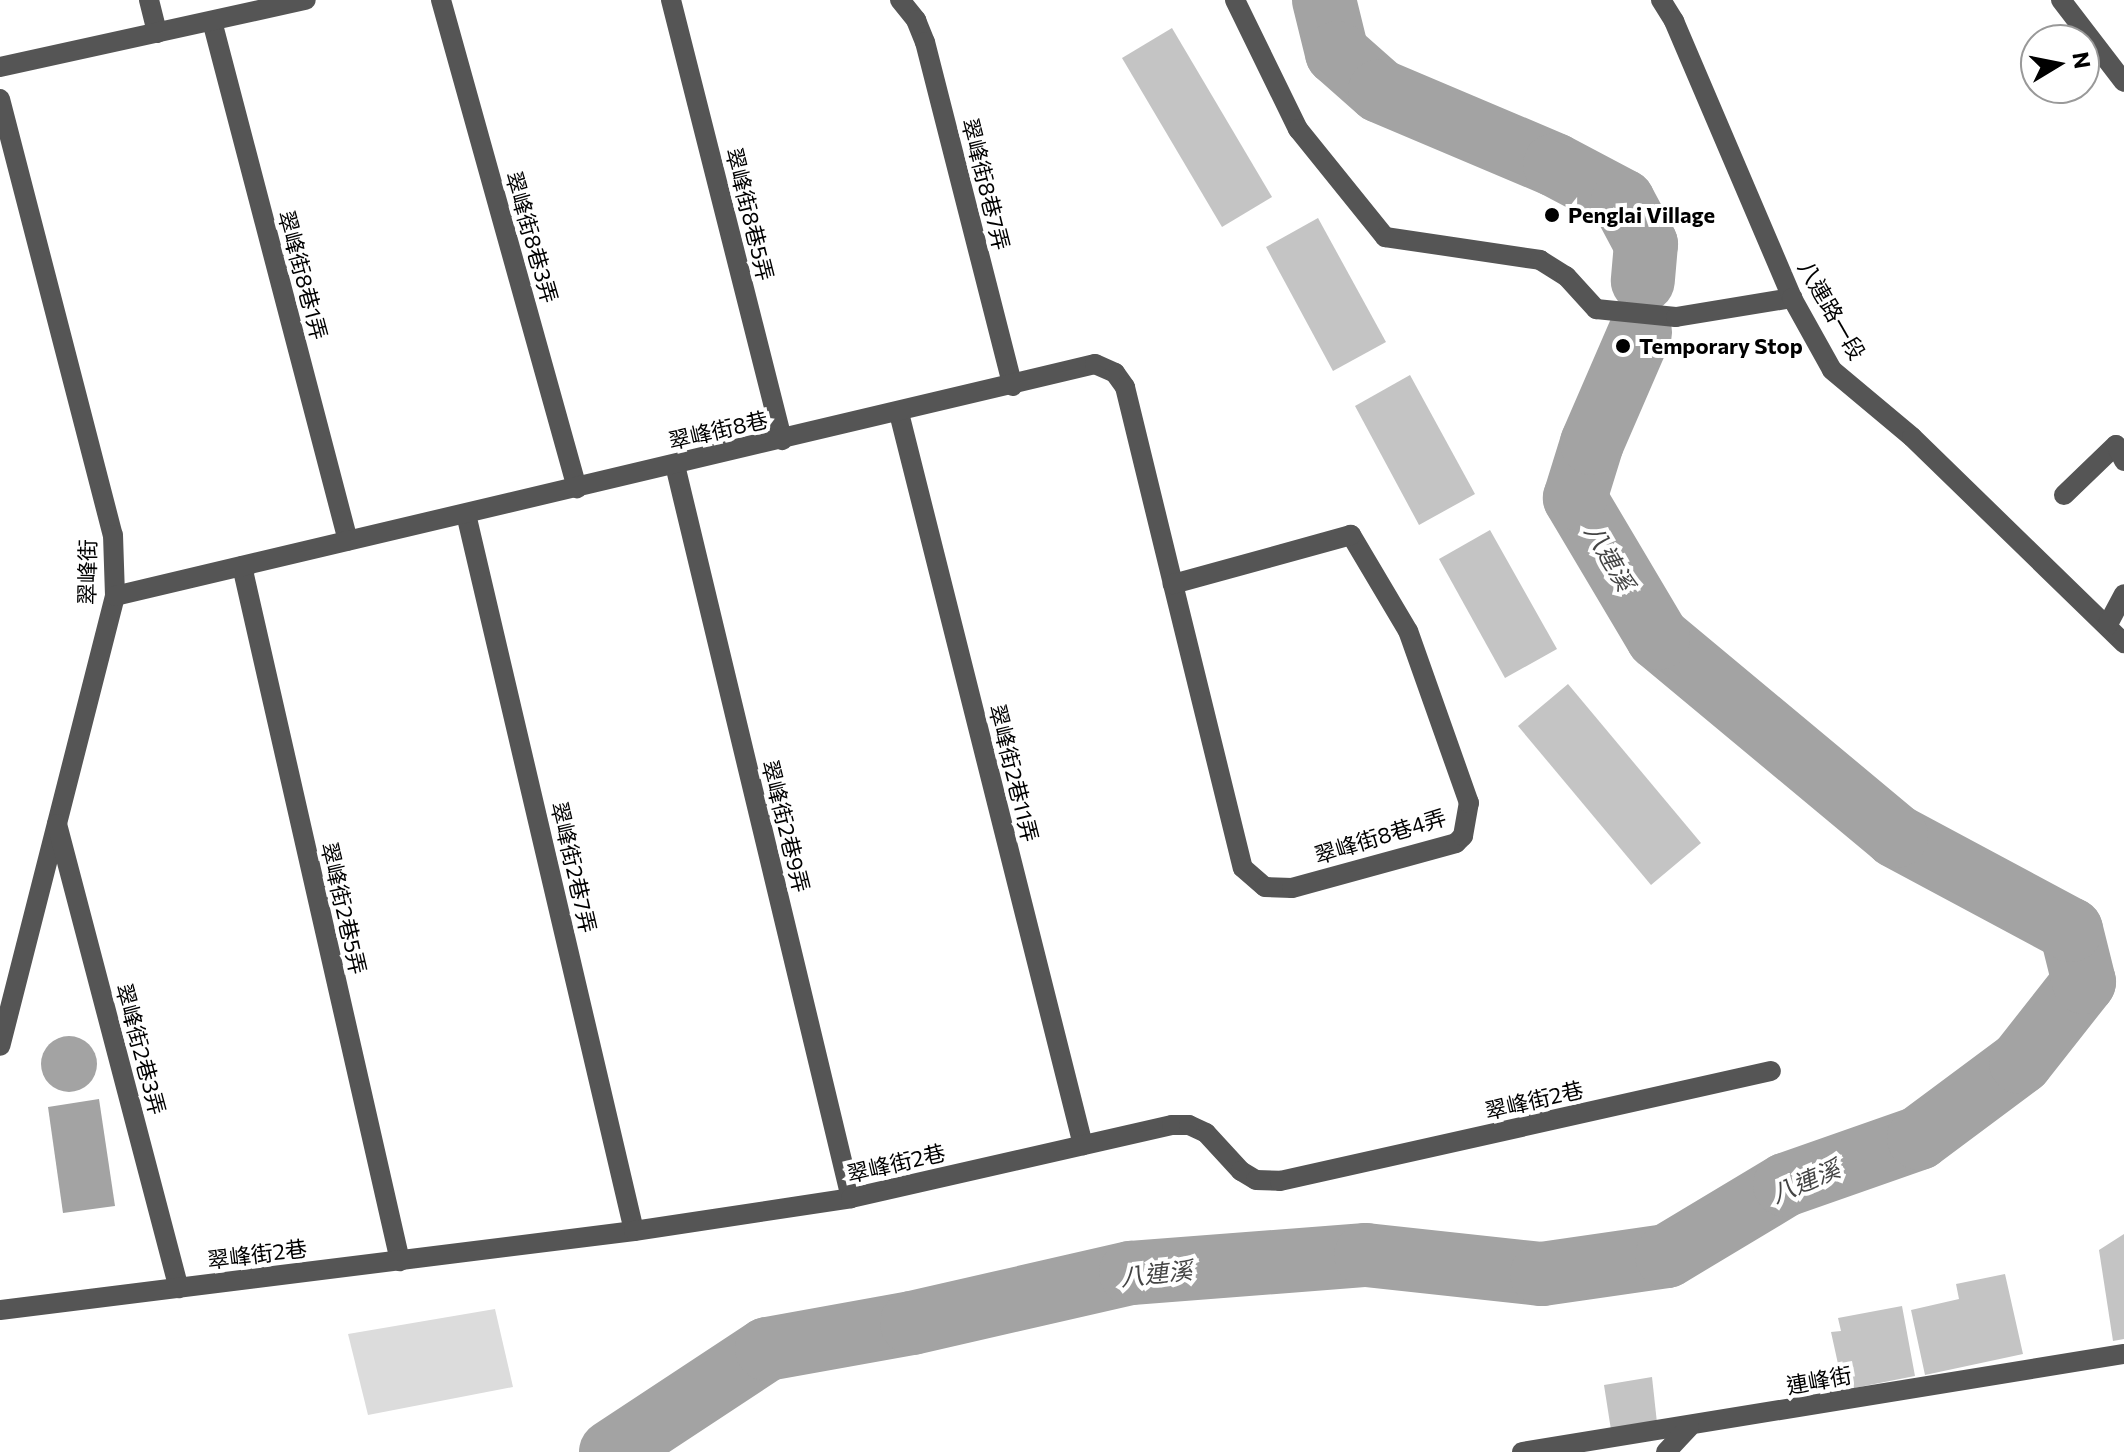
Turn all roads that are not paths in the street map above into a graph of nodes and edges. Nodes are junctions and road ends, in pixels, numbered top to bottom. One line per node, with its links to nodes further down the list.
1 (149, 0): 10 (street)
2 (306, 0): 9 (street)
3 (441, 0): 20 (street, 翠峰街8巷3弄)
4 (671, 0): 17 (street, 翠峰街8巷5弄)
5 (900, 0): 15 (street, 翠峰街8巷7弄)
6 (1235, 0): 14 (street)
7 (1661, 0): 14 (street, 八連路一段)
8 (2061, 0): 12 (street)
9 (212, 21): 10 (street); 23 (street, 翠峰街8巷1弄)
10 (157, 33): 11 (street)
11 (0, 67)
12 (2124, 82)
13 (0, 99): 27 (street, 翠峰街)
14 (1792, 298): 28 (street, 八連路一段)
15 (1013, 386): 16 (street, 翠峰街8巷); 25 (street, 翠峰街8巷)
16 (899, 413): 17 (street, 翠峰街8巷); 33 (street, 翠峰街2巷11弄)
17 (782, 440): 19 (street, 翠峰街8巷)
18 (2121, 448): 21 (street)
19 (675, 465): 20 (street, 翠峰街8巷); 34 (street, 翠峰街2巷9弄)
20 (577, 488): 22 (street, 翠峰街8巷)
21 (2064, 495)
22 (466, 514): 23 (street, 翠峰街8巷); 35 (street, 翠峰街2巷7弄)
23 (348, 541): 24 (street, 翠峰街8巷)
24 (242, 566): 27 (street, 翠峰街8巷); 36 (street, 翠峰街2巷5弄)
25 (1173, 584): 25 (street, 翠峰街8巷4弄)
26 (2124, 594): 28 (street)
27 (115, 596): 30 (street, 翠峰街)
28 (2107, 626): 29 (street, 八連路一段)
29 (2124, 643)
30 (57, 823): 31 (street, 翠峰街); 37 (street, 翠峰街2巷3弄)
31 (0, 1046)
32 (1771, 1071): 33 (street, 翠峰街2巷)
33 (1083, 1145): 34 (street, 翠峰街2巷)
34 (851, 1198): 35 (street, 翠峰街2巷)
35 (634, 1231): 36 (street, 翠峰街2巷)
36 (400, 1261): 37 (street, 翠峰街2巷)
37 (179, 1288): 38 (street, 翠峰街2巷)
38 (0, 1310)
39 (2124, 1354): 40 (street, 連峰街)
40 (1689, 1427): 41 (street, 連峰街); 42 (street)
41 (1522, 1452)
42 (1666, 1452)

